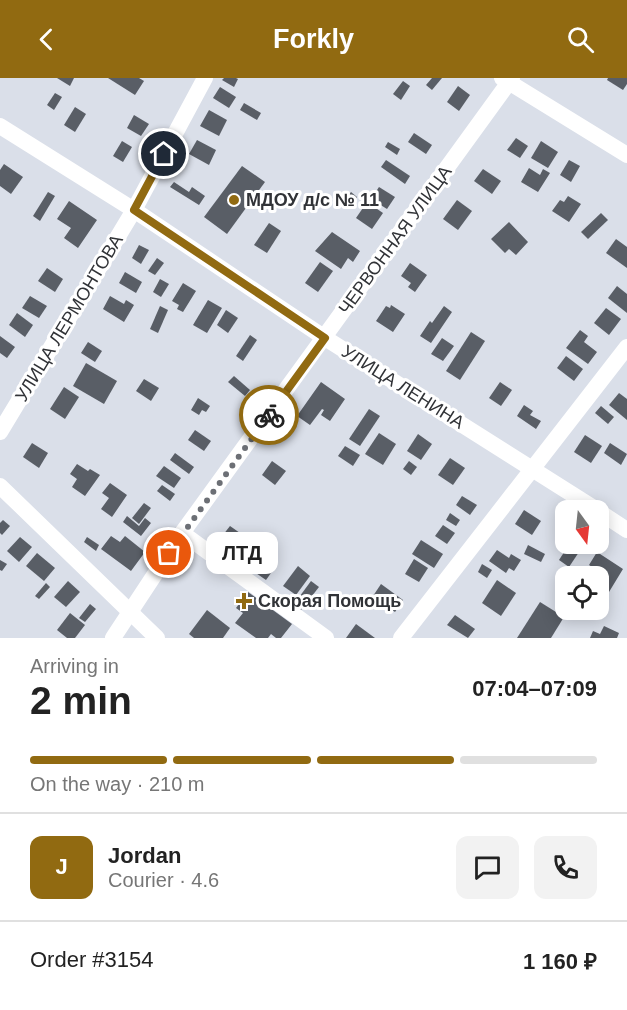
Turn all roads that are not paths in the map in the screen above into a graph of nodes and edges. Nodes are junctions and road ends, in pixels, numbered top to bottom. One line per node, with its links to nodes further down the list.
1 (205, 78): 5 (street, УЛИЦА ЛЕРМОНТОВА)
2 (508, 79): 4 (street); 6 (street, ЧЕРВОННАЯ УЛИЦА)
3 (0, 126): 5 (street, УЛИЦА ЛЕНИНА)
4 (627, 155)
5 (134, 210): 6 (street, УЛИЦА ЛЕНИНА); 8 (street, УЛИЦА ЛЕРМОНТОВА)
6 (325, 338): 9 (street, УЛИЦА ЛЕНИНА); 14 (street, ЧЕРВОННАЯ УЛИЦА)
7 (627, 347): 9 (street)
8 (0, 432)
9 (533, 469): 11 (street, УЛИЦА ЛЕНИНА); 19 (street)
10 (0, 486): 15 (street)
11 (581, 500)
12 (609, 518): 13 (street, УЛИЦА ЛЕНИНА)
13 (627, 530)
14 (182, 533): 15 (street, ЧЕРВОННАЯ УЛИЦА); 18 (street)
15 (130, 613): 16 (street, ЧЕРВОННАЯ УЛИЦА); 17 (street)
16 (113, 638)
17 (157, 638)
18 (326, 638)
19 (401, 638)

